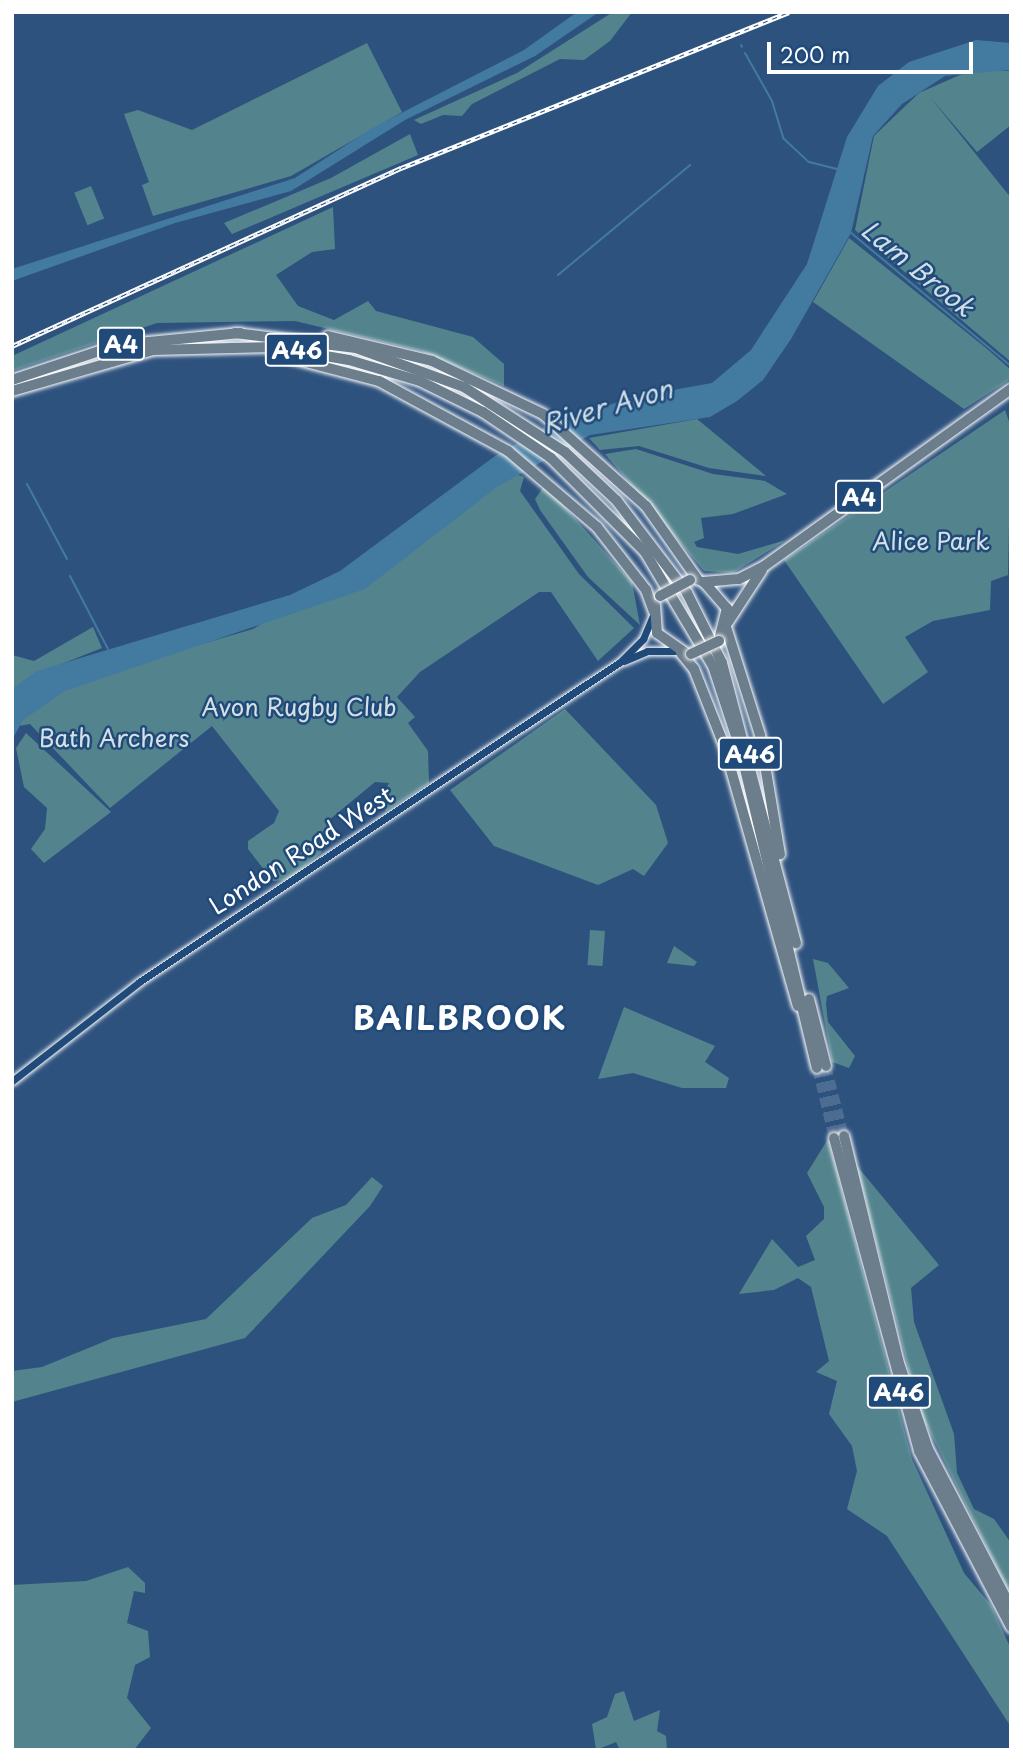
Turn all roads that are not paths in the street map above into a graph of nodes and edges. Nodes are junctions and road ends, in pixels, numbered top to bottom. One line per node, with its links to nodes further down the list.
1 (235, 333): 3 (highway, A4); 7 (highway); 12 (highway, A46)
2 (139, 354): 5 (highway, A4); 8 (highway); 13 (highway, A46)
3 (12, 380)
4 (1011, 389): 6 (highway, A4)
5 (12, 391)
6 (769, 562): 7 (highway, A4); 9 (highway, A4)
7 (697, 581): 8 (highway, A4, bridge); 9 (highway)
8 (654, 614): 10 (highway); 11 (street, London Road West)
9 (727, 625): 10 (highway, A4, bridge); 12 (highway)
10 (683, 652): 11 (street, London Road West); 13 (highway)
11 (620, 662): 14 (street, London Road West)
12 (793, 933): 13 (highway, A46)
13 (811, 1043)
14 (12, 1081)
15 (1011, 1608): 16 (highway, A46)
16 (1011, 1627)

